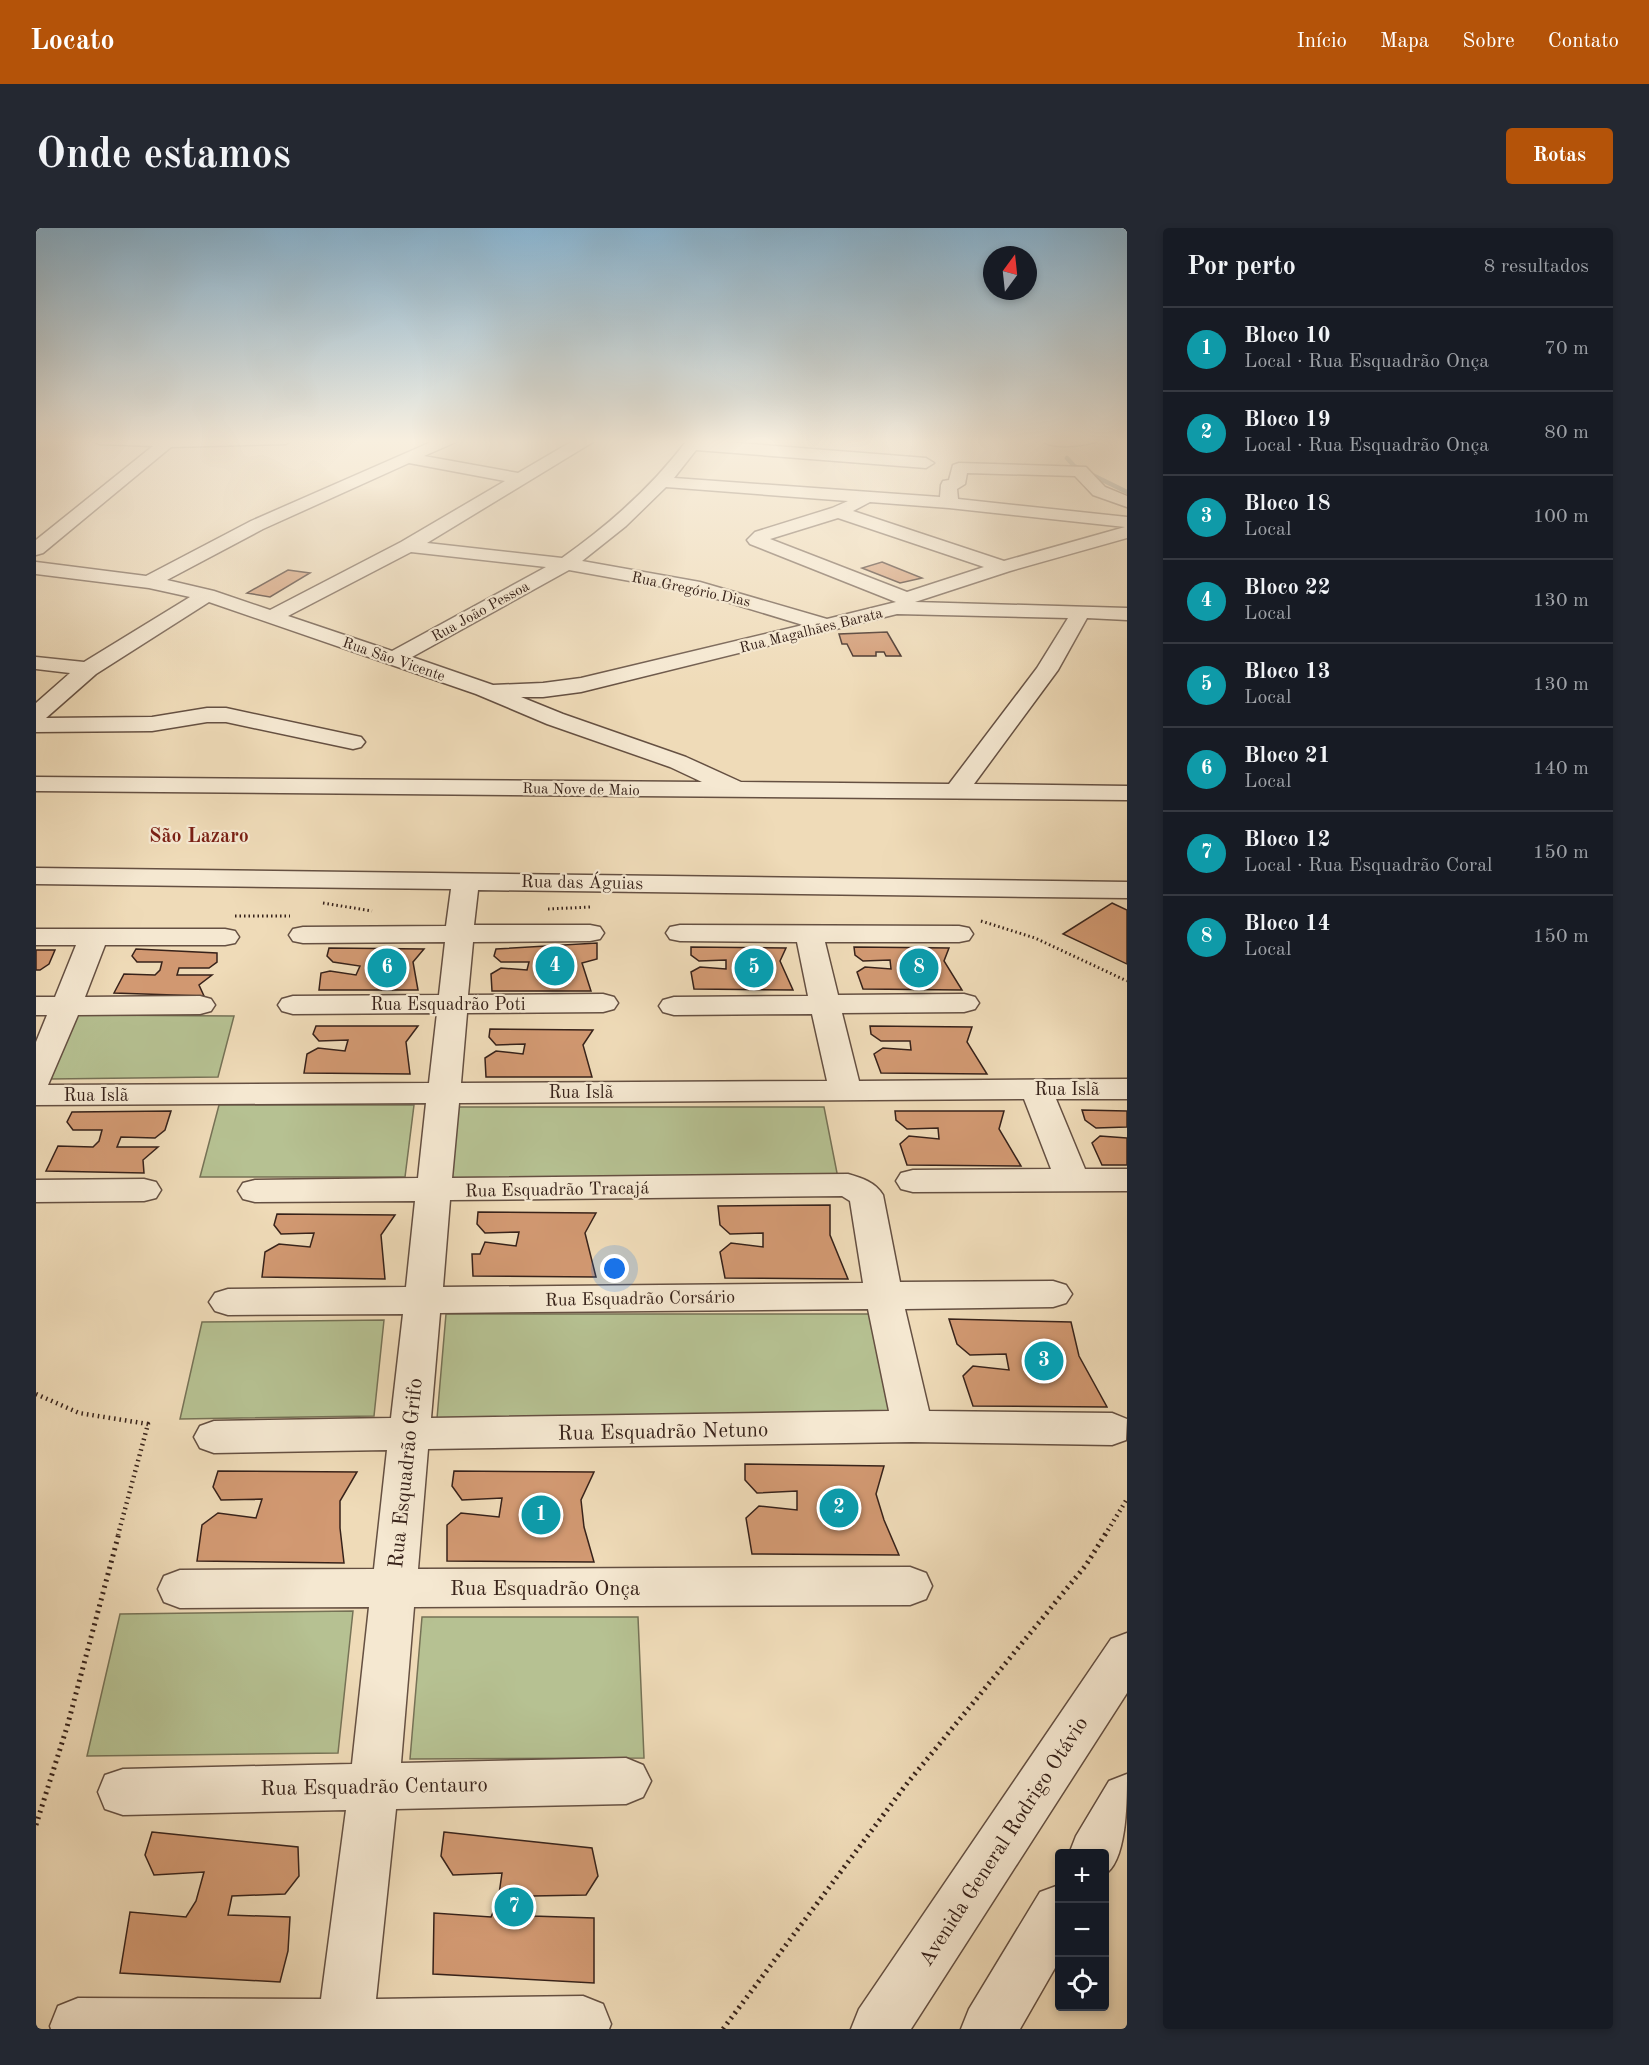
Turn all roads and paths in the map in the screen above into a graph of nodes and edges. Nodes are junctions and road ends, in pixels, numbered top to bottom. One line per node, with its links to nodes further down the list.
1 (70, 523): 11 (street)
2 (261, 523): 16 (street)
3 (447, 523): 10 (street)
4 (617, 523): 12 (street, Rua João Pessoa)
5 (803, 523): 19 (street)
6 (871, 523): 9 (street)
7 (949, 528): 9 (street)
8 (1127, 532): 13 (street, Rua Magalhães Barata)
9 (919, 539): 13 (street)
10 (408, 546): 12 (street, Rua Gregório Dias); 22 (street)
11 (36, 549)
12 (566, 564): 23 (street, Rua Gregório Dias); 24 (street, Rua João Pessoa)
13 (1003, 567): 19 (street, Rua Magalhães Barata)
14 (36, 568): 15 (street, Rua São Vicente)
15 (58, 570): 16 (street, Rua São Vicente); 17 (street)
16 (149, 582): 18 (street, Rua São Vicente)
17 (36, 591)
18 (207, 595): 22 (street, Rua São Vicente); 26 (street)
19 (901, 603): 20 (street); 23 (street, Rua Magalhães Barata)
20 (1081, 612): 21 (street); 33 (street)
21 (1127, 614)
22 (271, 617): 24 (street, Rua São Vicente)
23 (829, 626): 27 (street, Rua Magalhães Barata)
24 (393, 659): 27 (street, Rua São Vicente)
25 (36, 663): 26 (street)
26 (88, 669): 28 (street)
27 (484, 689): 32 (street, Rua São Vicente)
28 (36, 715)
29 (36, 725): 30 (street)
30 (353, 742)
31 (36, 784): 32 (street, Rua Nove de Maio)
32 (741, 791): 33 (street, Rua Nove de Maio)
33 (956, 792): 34 (street, Rua Nove de Maio)
34 (1127, 793)
35 (36, 876): 37 (street, Rua das Águias)
36 (1127, 890): 37 (street, Rua das Águias)
37 (462, 910): 38 (street); 42 (street); 48 (street, Rua Esquadrão Grifo)
38 (590, 933)
39 (680, 933): 40 (street)
40 (809, 934): 41 (street); 49 (street)
41 (959, 934)
42 (303, 935)
43 (36, 937): 44 (street)
44 (94, 937): 45 (street); 53 (street)
45 (225, 938)
46 (603, 1003): 48 (street, Rua Esquadrão Poti)
47 (964, 1003): 49 (street)
48 (453, 1004): 51 (street, Rua Esquadrão Poti); 59 (street, Rua Esquadrão Grifo)
49 (825, 1004): 54 (street); 57 (street)
50 (200, 1005): 53 (street)
51 (293, 1005)
52 (36, 1006): 53 (street)
53 (66, 1006): 55 (street)
54 (674, 1006)
55 (36, 1080)
56 (1127, 1089): 58 (street, Rua Islã)
57 (845, 1090): 58 (street, Rua Islã); 59 (street, Rua Islã)
58 (1036, 1090): 61 (street)
59 (444, 1093): 60 (street, Rua Islã); 65 (street, Rua Esquadrão Grifo)
60 (36, 1095)
61 (1072, 1180): 62 (street); 63 (street)
62 (1127, 1180)
63 (913, 1181)
64 (144, 1190): 66 (street)
65 (434, 1190): 67 (street, Rua Esquadrão Tracajá); 69 (street, Rua Esquadrão Tracajá); 70 (street, Rua Esquadrão Grifo)
66 (36, 1191)
67 (255, 1191)
68 (1053, 1294): 69 (street, Rua Esquadrão Corsário)
69 (884, 1296): 70 (street, Rua Esquadrão Corsário); 73 (street)
70 (423, 1300): 71 (street, Rua Esquadrão Corsário); 75 (street, Rua Esquadrão Grifo)
71 (228, 1302)
72 (36, 1394): 86 (path)
73 (912, 1426): 74 (street, Rua Esquadrão Netuno); 75 (street, Rua Esquadrão Netuno)
74 (1112, 1429)
75 (409, 1435): 76 (street, Rua Esquadrão Netuno); 79 (street, Rua Esquadrão Grifo)
76 (214, 1437)
77 (1127, 1499): 92 (path)
78 (910, 1586): 79 (street, Rua Esquadrão Onça)
79 (394, 1588): 80 (street, Rua Esquadrão Onça); 83 (street, Rua Esquadrão Grifo)
80 (180, 1590)
81 (1127, 1653): 93 (street, Avenida General Rodrigo Otávio)
82 (626, 1781): 83 (street, Rua Esquadrão Centauro)
83 (374, 1786): 84 (street, Rua Esquadrão Centauro); 91 (street, Rua Esquadrão Grifo)
84 (123, 1792)
85 (1127, 1798): 87 (street)
86 (36, 1825)
87 (1097, 1849)
88 (1055, 1918): 94 (street)
89 (583, 2024): 91 (street)
90 (78, 2026): 91 (street)
91 (344, 2028)
92 (723, 2029)
93 (879, 2029)
94 (989, 2029)

